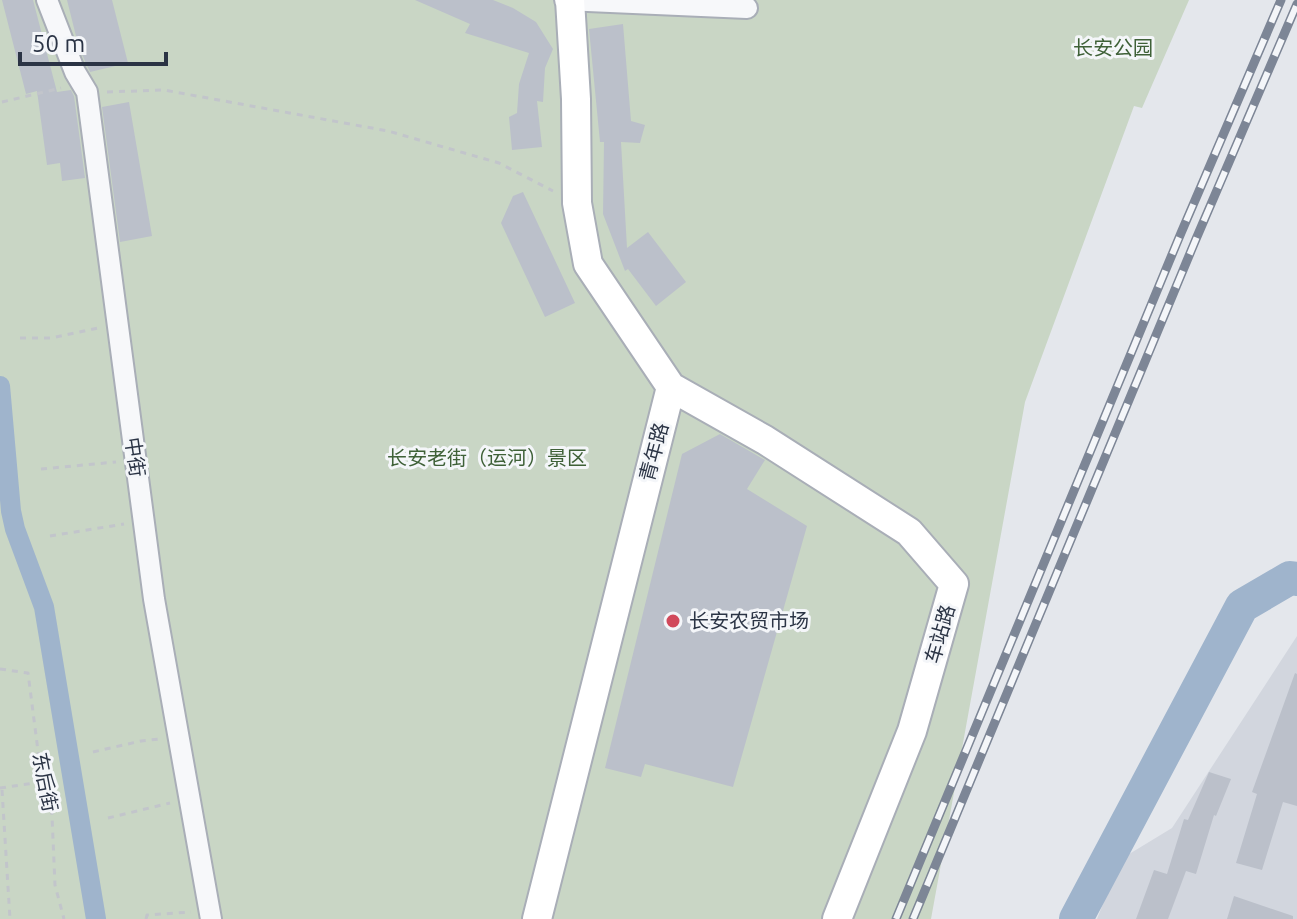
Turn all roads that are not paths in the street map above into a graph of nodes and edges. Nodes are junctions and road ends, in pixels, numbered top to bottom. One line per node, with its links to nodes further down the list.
1 (47, 0): 5 (street, 中街)
2 (569, 0): 3 (street); 4 (street)
3 (747, 8)
4 (671, 387): 6 (street, 青年路); 7 (street, 车站路)
5 (211, 915)
6 (537, 919)
7 (837, 919)

